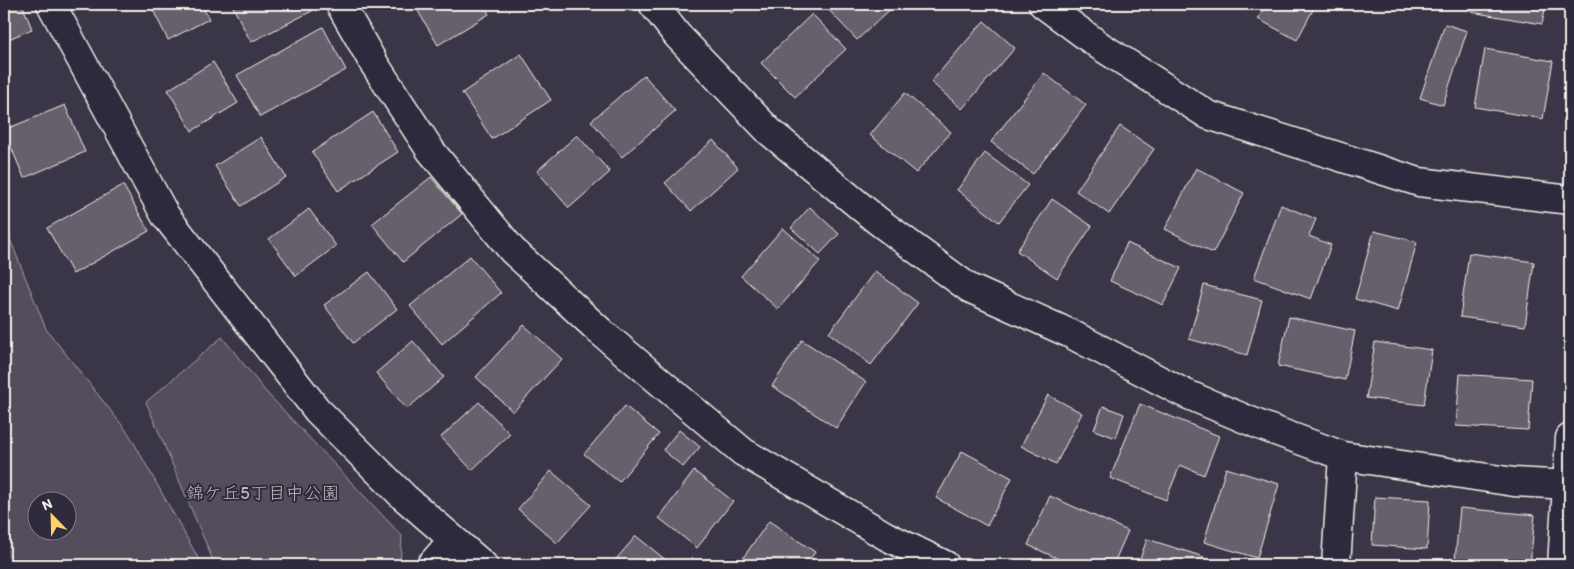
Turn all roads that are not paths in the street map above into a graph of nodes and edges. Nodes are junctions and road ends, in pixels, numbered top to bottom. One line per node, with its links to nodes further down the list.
1 (51, 4): 9 (street)
2 (340, 4): 12 (street)
3 (653, 4): 7 (street)
4 (1043, 4): 5 (street)
5 (1570, 200)
6 (1570, 438): 8 (street)
7 (1343, 456): 8 (street); 13 (street)
8 (1569, 485): 14 (street)
9 (453, 540): 10 (street); 11 (street)
10 (431, 565)
11 (483, 565)
12 (945, 565)
13 (1336, 565)
14 (1562, 565)

